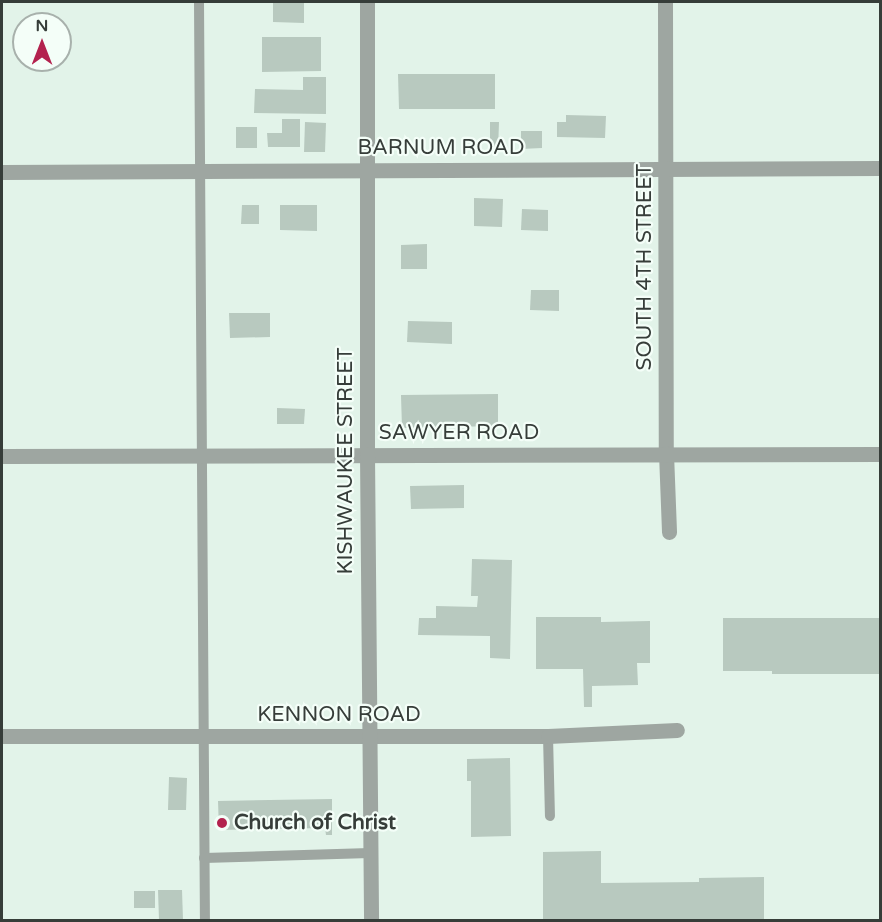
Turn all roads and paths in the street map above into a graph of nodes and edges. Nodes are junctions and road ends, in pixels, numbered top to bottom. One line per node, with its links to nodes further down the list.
1 (199, 2): 6 (lane)
2 (367, 2): 7 (street, KISHWAUKEE STREET)
3 (665, 2): 4 (street, SOUTH 4TH STREET)
4 (667, 168): 5 (street, BARNUM ROAD); 7 (street, BARNUM ROAD); 9 (street, SOUTH 4TH STREET)
5 (880, 168)
6 (200, 170): 7 (street, BARNUM ROAD); 8 (street, BARNUM ROAD); 13 (lane)
7 (368, 170): 10 (street, KISHWAUKEE STREET)
8 (2, 172)
9 (666, 453): 10 (street, SAWYER ROAD); 11 (street, SAWYER ROAD); 14 (street, SOUTH 4TH STREET)
10 (367, 454): 13 (street, SAWYER ROAD); 18 (street, KISHWAUKEE STREET)
11 (880, 454)
12 (2, 456): 13 (street, SAWYER ROAD)
13 (202, 456): 17 (lane)
14 (669, 532)
15 (677, 730): 19 (street, KENNON ROAD)
16 (2, 736): 17 (street, KENNON ROAD)
17 (202, 736): 18 (street, KENNON ROAD); 22 (lane)
18 (369, 736): 19 (street, KENNON ROAD); 21 (street, KISHWAUKEE STREET)
19 (548, 736): 20 (lane)
20 (550, 816)
21 (370, 853): 22 (lane); 24 (street, KISHWAUKEE STREET)
22 (204, 858): 23 (lane)
23 (205, 921)
24 (371, 921)

